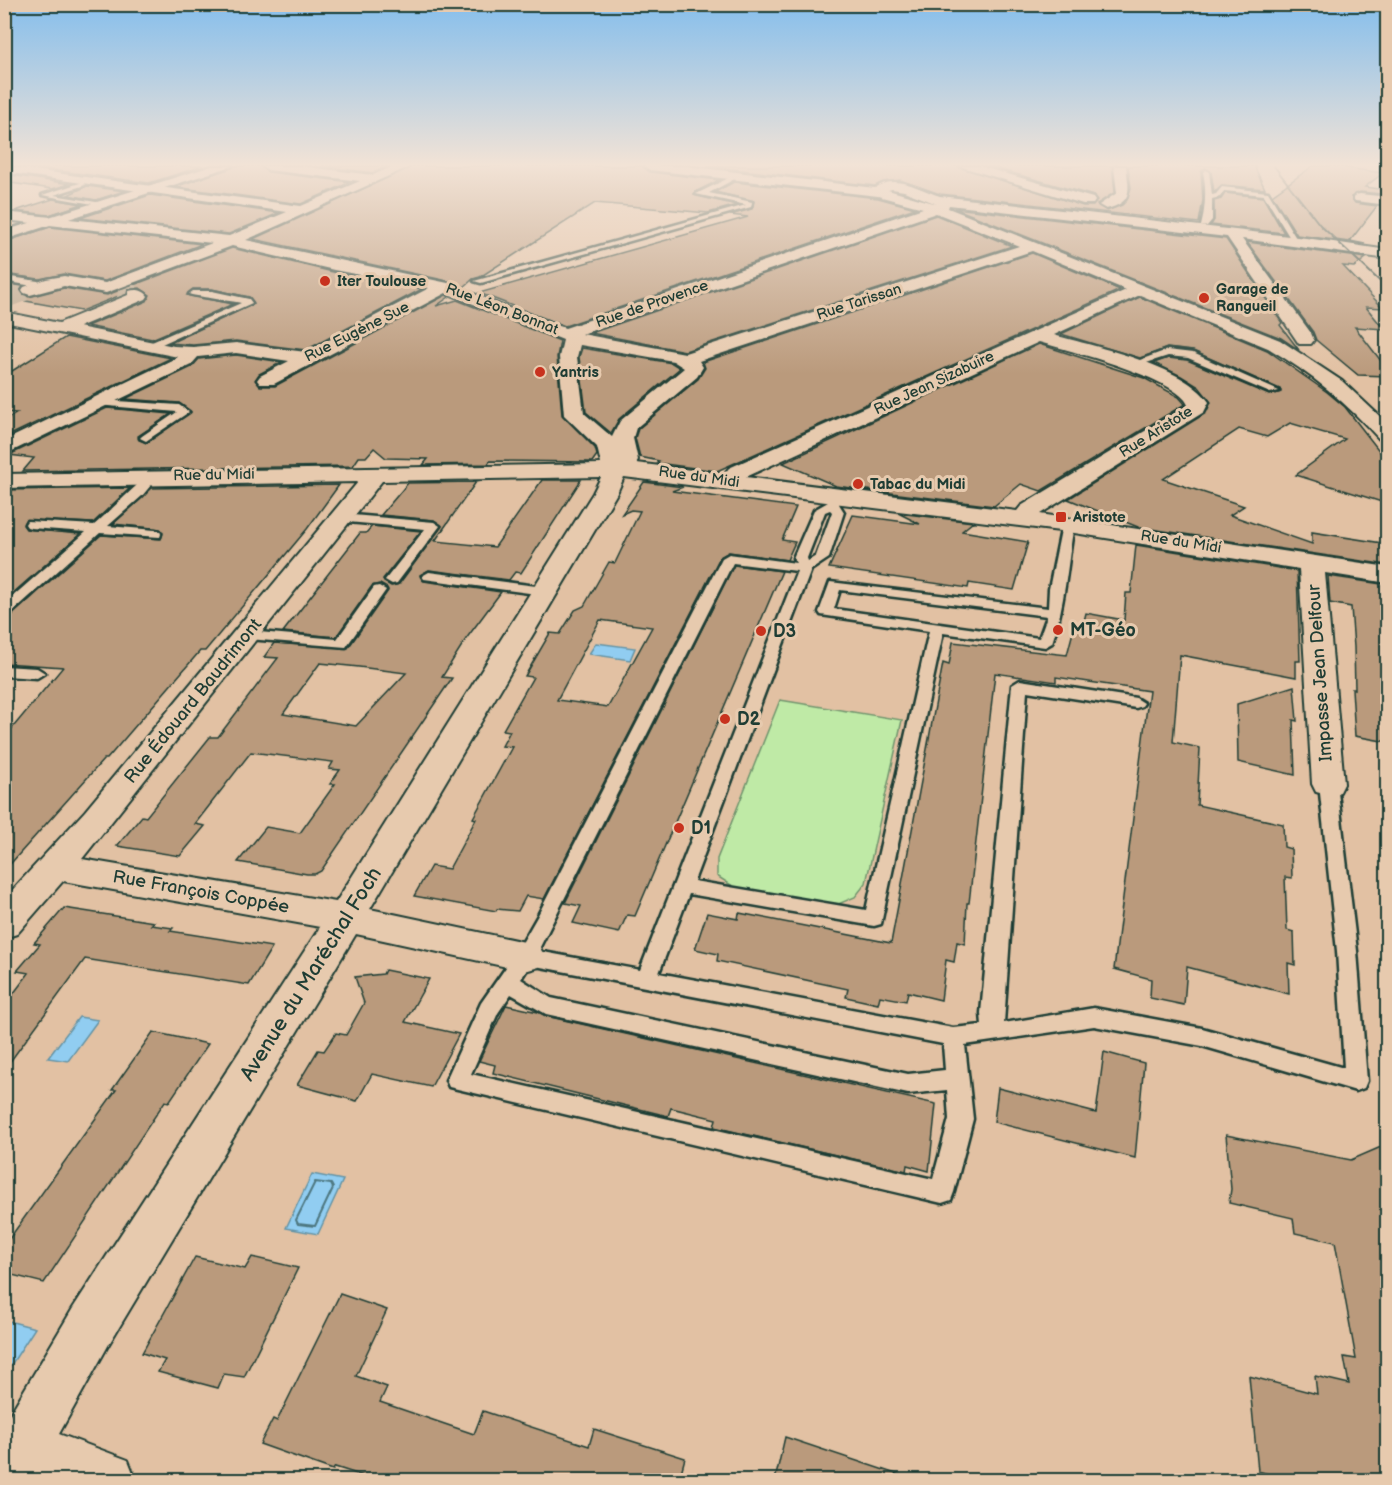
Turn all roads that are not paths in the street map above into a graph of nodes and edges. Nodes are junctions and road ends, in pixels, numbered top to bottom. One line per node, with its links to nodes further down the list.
1 (180, 235): 9 (street, Rue Léon Bonnat)
2 (244, 235): 9 (street)
3 (643, 235): 14 (lane)
4 (858, 235): 22 (street, Rue de Provence)
5 (1009, 235): 11 (street)
6 (1234, 235): 25 (street)
7 (1246, 235): 10 (street)
8 (1292, 235): 10 (lane)
9 (231, 241): 15 (street); 16 (street, Rue Léon Bonnat)
10 (1296, 241): 12 (street)
11 (1033, 246): 17 (street); 28 (street, Rue Tarissan)
12 (1388, 255)
13 (4, 278): 15 (lane)
14 (478, 281)
15 (34, 287)
16 (448, 288): 22 (street, Rue Léon Bonnat); 27 (street, Rue Eugène Sue)
17 (1140, 289): 23 (street, Rue Jean Sizabuire); 25 (street)
18 (135, 294): 21 (street)
19 (193, 294): 24 (lane)
20 (4, 317): 21 (street)
21 (61, 328): 24 (street)
22 (569, 336): 28 (street, Rue Léon Bonnat); 33 (street, Rue Léon Bonnat)
23 (1036, 336): 29 (street, Rue Aristote); 42 (street, Rue Jean Sizabuire)
24 (148, 346): 26 (street)
25 (1278, 346): 35 (street)
26 (193, 352): 27 (street); 32 (street)
27 (307, 358): 30 (street, Rue Eugène Sue)
28 (686, 359): 34 (street)
29 (1134, 364): 31 (lane); 45 (street, Rue Aristote)
30 (267, 380)
31 (1274, 392)
32 (101, 403): 36 (lane); 37 (street)
33 (573, 410): 34 (street); 38 (street)
34 (638, 415): 38 (street)
35 (1388, 437)
36 (146, 438)
37 (4, 449)
38 (616, 470): 39 (street, Rue du Midi); 42 (street, Rue du Midi); 56 (street, Avenue du Maréchal Foch)
39 (377, 473): 40 (street, Rue du Midi); 44 (street, Rue Édouard Baudrimont)
40 (153, 476): 41 (street, Rue du Midi); 48 (lane)
41 (4, 481)
42 (730, 481): 43 (street, Rue du Midi)
43 (835, 500): 45 (street, Rue du Midi); 51 (lane); 51 (lane)
44 (341, 518): 54 (lane); 60 (street, Rue Édouard Baudrimont)
45 (1023, 519): 47 (street, Rue du Midi)
46 (31, 524): 48 (lane)
47 (1068, 525): 50 (street, Rue du Midi); 58 (lane)
48 (96, 531): 49 (lane); 57 (lane)
49 (155, 534)
50 (1311, 563): 52 (street, Rue du Midi); 64 (street, Impasse Jean Delfour)
51 (805, 568): 66 (lane); 69 (lane)
52 (1388, 575)
53 (429, 576): 56 (lane)
54 (392, 580)
55 (379, 590): 60 (lane)
56 (544, 591): 67 (street, Avenue du Maréchal Foch)
57 (4, 612)
58 (1055, 613): 59 (lane); 59 (lane)
59 (937, 628): 66 (lane)
60 (248, 635): 65 (street, Rue Édouard Baudrimont)
61 (4, 671): 62 (lane)
62 (37, 673)
63 (1136, 703): 71 (lane)
64 (1328, 784): 71 (lane)
65 (55, 867): 67 (street, Rue François Coppée); 68 (street, Rue Édouard Baudrimont)
66 (684, 886): 70 (lane)
67 (346, 918): 69 (street, Rue François Coppée); 74 (street, Avenue du Maréchal Foch)
68 (4, 924)
69 (516, 968): 70 (lane); 73 (lane); 73 (lane)
70 (646, 980): 72 (lane)
71 (994, 1033): 72 (lane)
72 (952, 1037): 73 (lane)
73 (956, 1079)
74 (14, 1464): 75 (street)
75 (108, 1480)

